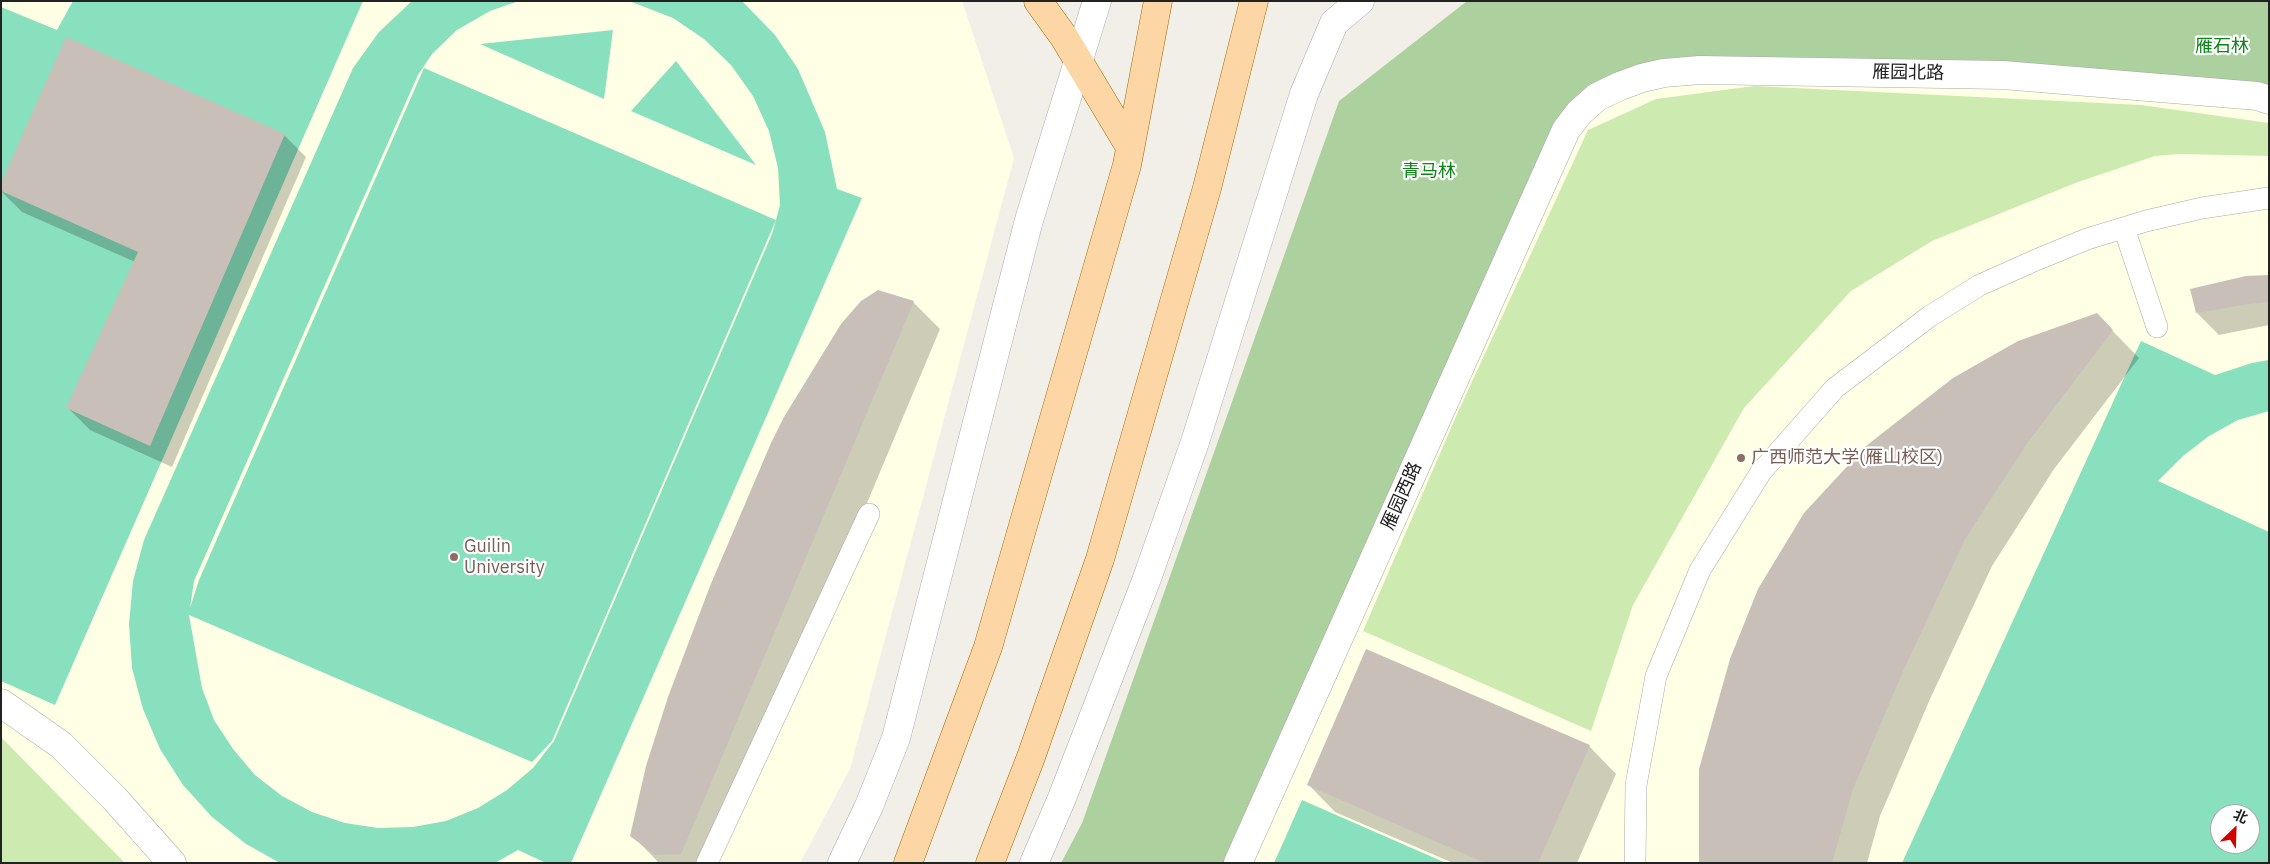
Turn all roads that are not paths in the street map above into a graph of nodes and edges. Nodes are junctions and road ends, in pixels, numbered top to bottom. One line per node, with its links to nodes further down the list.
1 (1038, 1): 6 (main road)
2 (1097, 1): 6 (street)
3 (1158, 1): 9 (main road)
4 (1254, 1): 19 (main road)
5 (1360, 1): 20 (street)
6 (1078, 62): 9 (main road); 17 (street)
7 (2269, 100): 8 (street, 雁园北路)
8 (1566, 130): 21 (street, 雁园西路)
9 (1130, 147): 18 (main road)
10 (2269, 198): 11 (lane)
11 (2124, 228): 12 (lane); 22 (lane)
12 (2156, 327)
13 (869, 514): 16 (lane)
14 (1, 703): 15 (street)
15 (172, 863)
16 (707, 863)
17 (842, 863)
18 (908, 863)
19 (990, 863)
20 (1034, 863)
21 (1238, 863)
22 (1635, 863)

